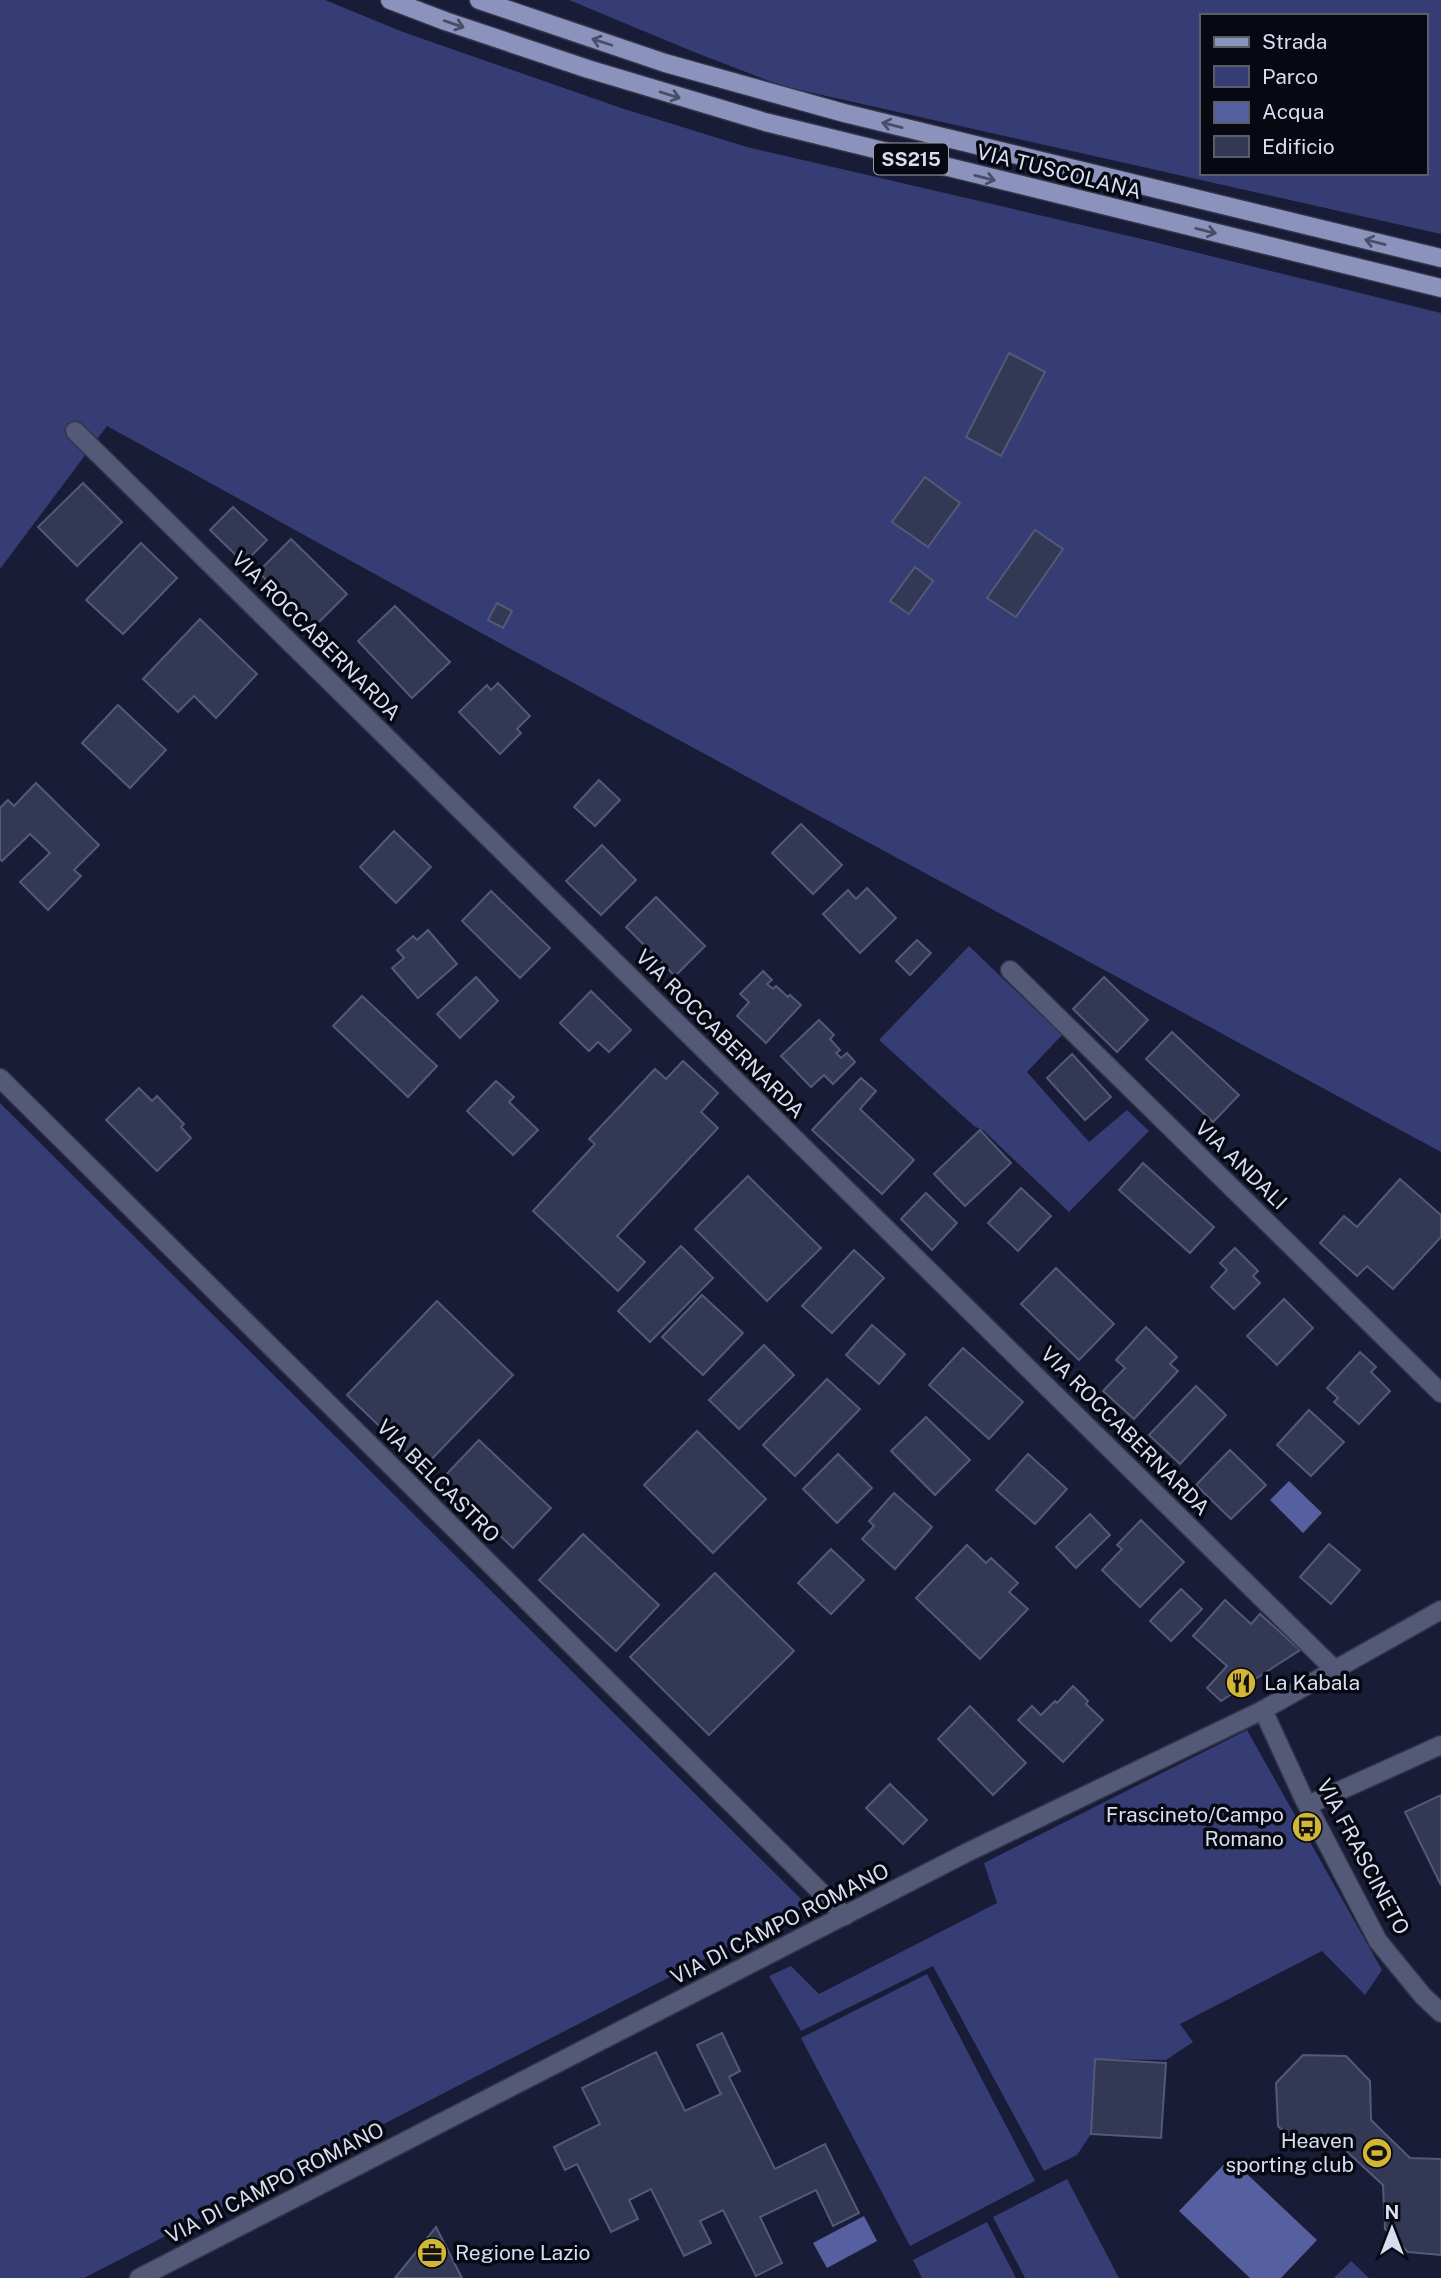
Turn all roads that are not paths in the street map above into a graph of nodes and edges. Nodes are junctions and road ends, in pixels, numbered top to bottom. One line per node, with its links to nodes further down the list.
1 (390, 0): 4 (main road, VIA TUSCOLANA / SS215, one-way to 4)
2 (479, 0): 3 (main road, VIA TUSCOLANA / SS215, one-way to 2)
3 (1441, 258)
4 (1441, 288)
5 (75, 431): 10 (street, VIA ROCCABERNARDA)
6 (1010, 970): 8 (street, VIA ANDALI)
7 (0, 1078): 14 (street, VIA BELCASTRO)
8 (1441, 1393)
9 (1441, 1610): 10 (street, VIA DI CAMPO ROMANO)
10 (1334, 1669): 11 (street, VIA DI CAMPO ROMANO)
11 (1263, 1710): 13 (street, VIA FRASCINETO); 14 (street, VIA DI CAMPO ROMANO)
12 (1441, 1745): 13 (street)
13 (1308, 1805): 15 (street, VIA FRASCINETO)
14 (845, 1916): 16 (street, VIA DI CAMPO ROMANO)
15 (1441, 2013)
16 (139, 2278)

